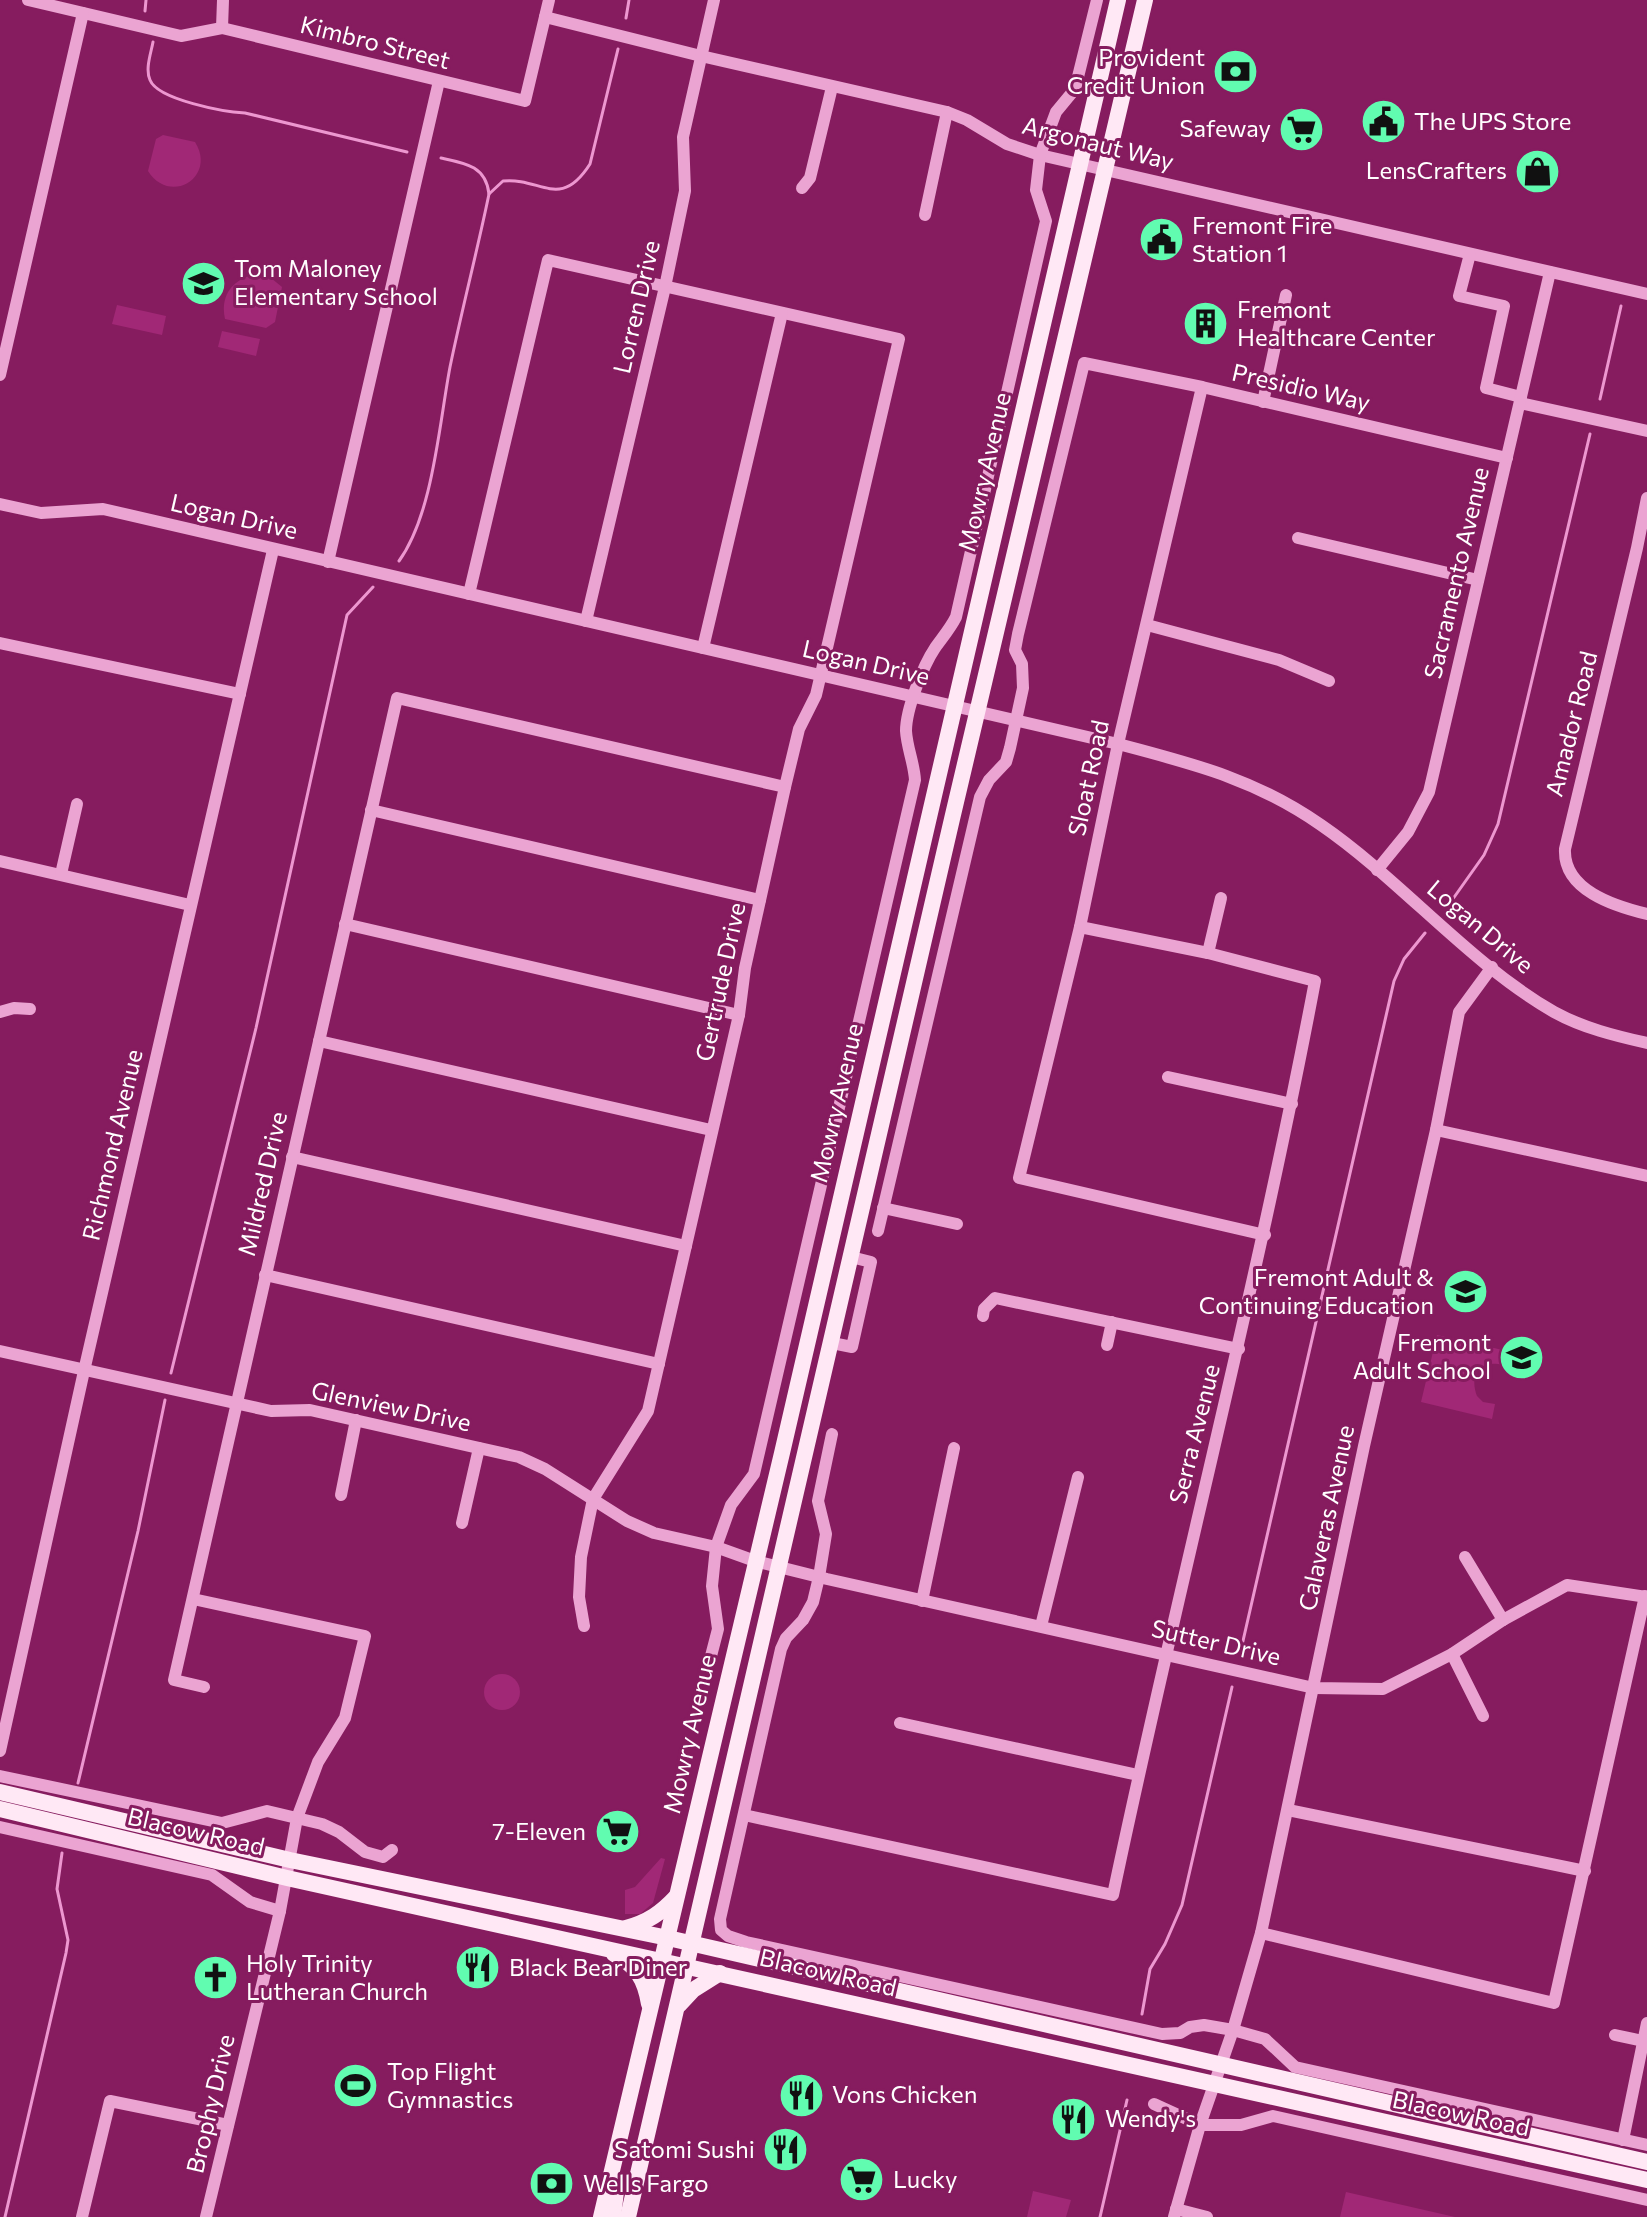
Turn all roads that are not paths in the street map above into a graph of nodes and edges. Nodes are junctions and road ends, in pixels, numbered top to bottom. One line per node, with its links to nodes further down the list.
1 (28, 0): 8 (street, Kimbro Street)
2 (223, 0): 10 (street)
3 (549, 0): 9 (street)
4 (714, 0): 11 (street, Lorren Drive)
5 (1097, 0): 15 (street, Mowry Avenue)
6 (1118, 0): 16 (main road, Mowry Avenue)
7 (1145, 0): 17 (main road, Mowry Avenue)
8 (83, 13): 10 (street, Kimbro Street); 26 (street)
9 (545, 17): 11 (street, Argonaut Way); 12 (street, Kimbro Street)
10 (222, 28): 12 (street, Kimbro Street)
11 (701, 56): 13 (street, Argonaut Way); 22 (street, Lorren Drive)
12 (439, 81): 37 (street)
13 (832, 87): 14 (street, Argonaut Way); 18 (street)
14 (947, 112): 15 (street, Argonaut Way); 19 (street)
15 (1040, 155): 16 (street, Argonaut Way); 47 (street, Mowry Avenue)
16 (1079, 164): 17 (street, Argonaut Way); 48 (main road, Mowry Avenue)
17 (1105, 170): 20 (street, Argonaut Way); 49 (main road, Mowry Avenue)
18 (802, 188)
19 (925, 215)
20 (1470, 254): 21 (street, Argonaut Way); 28 (street)
21 (1550, 272): 23 (street, Argonaut Way); 28 (street, Sacramento Avenue)
22 (665, 287): 25 (street); 39 (street); 40 (street, Lorren Drive)
23 (1647, 294)
24 (1286, 295): 29 (street)
25 (782, 313): 43 (street); 44 (street, Gertrude Drive)
26 (0, 375)
27 (1202, 387): 29 (street, Presidio Way); 41 (street, Sloat Road); 50 (street, Presidio Way)
28 (1520, 400): 30 (street); 31 (street, Sacramento Avenue)
29 (1263, 402): 31 (street, Presidio Way)
30 (1647, 431)
31 (1507, 458): 38 (street, Sacramento Avenue)
32 (1647, 498): 35 (street, Amador Road)
33 (0, 504): 36 (street, Logan Drive)
34 (1298, 538): 38 (street)
35 (1642, 549): 61 (street, Amador Road)
36 (273, 550): 37 (street, Logan Drive); 46 (street, Richmond Avenue)
37 (328, 562): 39 (street, Logan Drive)
38 (1478, 580): 56 (street, Sacramento Avenue)
39 (469, 594): 40 (street, Logan Drive)
40 (586, 621): 43 (street, Logan Drive)
41 (1147, 625): 45 (street); 51 (street, Sloat Road)
42 (0, 643): 46 (street)
43 (703, 648): 44 (street, Logan Drive)
44 (819, 674): 47 (street, Logan Drive); 52 (street, Gertrude Drive)
45 (1329, 681)
46 (240, 694): 60 (street, Richmond Avenue)
47 (914, 698): 48 (street, Logan Drive); 99 (street, Mowry Avenue)
48 (954, 706): 49 (street, Logan Drive); 101 (main road, Mowry Avenue)
49 (978, 712): 50 (street, Logan Drive); 102 (main road, Mowry Avenue)
50 (1016, 721): 51 (street, Logan Drive); 77 (street)
51 (1118, 744): 56 (street, Logan Drive); 63 (street, Sloat Road)
52 (785, 787): 54 (street, Mildred Drive); 59 (street, Gertrude Drive)
53 (77, 804): 57 (street)
54 (371, 810): 59 (street); 62 (street, Mildred Drive)
55 (0, 861): 57 (street)
56 (1377, 870): 65 (street, Logan Drive)
57 (61, 874): 60 (street)
58 (1221, 898): 64 (street)
59 (760, 900): 68 (street, Gertrude Drive)
60 (190, 905): 89 (street, Richmond Avenue)
61 (1647, 914)
62 (345, 924): 68 (street); 69 (street, Mildred Drive)
63 (1080, 927): 64 (street); 80 (street, Sloat Road)
64 (1208, 953): 72 (street, Serra Avenue)
65 (1492, 967): 70 (street, Logan Drive); 74 (street, Calaveras Avenue)
66 (30, 1009): 67 (street)
67 (0, 1012)
68 (739, 1015): 73 (street, Gertrude Drive)
69 (319, 1041): 73 (street); 75 (street, Mildred Drive)
70 (1647, 1043)
71 (1168, 1077): 72 (street)
72 (1292, 1104): 80 (street, Serra Avenue)
73 (711, 1130): 81 (street, Gertrude Drive)
74 (1436, 1130): 76 (street); 114 (street, Calaveras Avenue)
75 (292, 1157): 81 (street); 82 (street, Mildred Drive)
76 (1647, 1176)
77 (883, 1208): 78 (street); 79 (street)
78 (957, 1224)
79 (878, 1231)
80 (1265, 1235): 86 (street, Serra Avenue)
81 (686, 1246): 88 (street, Gertrude Drive)
82 (265, 1275): 88 (street); 90 (street, Mildred Drive)
83 (983, 1316): 84 (street)
84 (1112, 1322): 85 (street); 86 (street)
85 (1107, 1345)
86 (1239, 1349): 110 (street, Serra Avenue)
87 (0, 1351): 89 (street, Glenview Drive)
88 (659, 1364): 97 (street, Gertrude Drive)
89 (84, 1371): 90 (street, Glenview Drive); 117 (street, Richmond Avenue)
90 (235, 1403): 91 (street, Glenview Drive); 105 (street, Mildred Drive)
91 (356, 1420): 93 (street, Glenview Drive); 96 (street)
92 (832, 1434): 103 (street)
93 (479, 1448): 97 (street, Glenview Drive); 98 (street)
94 (954, 1448): 106 (street)
95 (1078, 1477): 109 (street)
96 (341, 1495)
97 (593, 1499): 99 (street, Glenview Drive); 108 (street, Gertrude Drive)
98 (462, 1523)
99 (716, 1547): 101 (street, Glenview Drive); 112 (street, Mowry Avenue)
100 (1465, 1557): 107 (street)
101 (755, 1561): 102 (street, Sutter Drive); 130 (main road, Mowry Avenue)
102 (780, 1568): 103 (street, Sutter Drive); 135 (main road, Mowry Avenue)
103 (819, 1577): 106 (street, Sutter Drive); 123 (street)
104 (1646, 1597): 107 (street, Sutter Drive); 128 (street)
105 (193, 1599): 113 (street, Mildred Drive); 124 (street, Brophy Drive)
106 (922, 1601): 109 (street, Sutter Drive)
107 (1503, 1620): 111 (street, Sutter Drive)
108 (584, 1626)
109 (1041, 1626): 110 (street, Sutter Drive)
110 (1167, 1654): 114 (street, Sutter Drive); 118 (street, Serra Avenue)
111 (1452, 1654): 114 (street, Sutter Drive); 115 (street)
112 (711, 1656)
113 (204, 1687)
114 (1314, 1688): 122 (street, Calaveras Avenue)
115 (1483, 1716)
116 (900, 1723): 118 (street)
117 (0, 1751)
118 (1138, 1775): 123 (street, Serra Avenue)
119 (0, 1776): 124 (street, Blacow Road)
120 (0, 1792): 127 (main road, Blacow Road)
121 (0, 1809): 129 (main road, Blacow Road)
122 (1288, 1810): 128 (street); 133 (street, Calaveras Avenue)
123 (744, 1815): 143 (street, Blacow Road)
124 (297, 1818): 126 (street, Blacow Road); 127 (street, Brophy Drive)
125 (0, 1827): 131 (street, Blacow Road)
126 (392, 1850)
127 (290, 1860): 129 (street, Brophy Drive); 132 (main road, Blacow Road)
128 (1585, 1871): 133 (street)
129 (287, 1878): 131 (street, Brophy Drive); 136 (main road, Blacow Road)
130 (677, 1896): 132 (main road); 134 (main road, Mowry Avenue)
131 (280, 1911): 149 (street, Brophy Drive)
132 (623, 1929): 134 (main road, Blacow Road)
133 (1261, 1933): 143 (street, Calaveras Avenue)
134 (668, 1938): 135 (main road, Blacow Road); 137 (main road, Mowry Avenue)
135 (692, 1944): 138 (main road, Mowry Avenue); 146 (main road, Blacow Road)
136 (590, 1945): 137 (main road, Blacow Road); 141 (main road)
137 (662, 1960): 138 (main road, Blacow Road); 141 (main road, Mowry Avenue)
138 (687, 1966): 139 (main road, Blacow Road); 140 (main road, Mowry Avenue)
139 (720, 1973): 140 (main road); 147 (main road, Blacow Road)
140 (678, 2006): 162 (main road, Mowry Avenue)
141 (650, 2012): 152 (main road, Mowry Avenue)
142 (1647, 2023): 145 (street)
143 (1233, 2030): 146 (street, Calaveras Avenue); 151 (street, Blacow Road)
144 (1615, 2035): 145 (street)
145 (1643, 2041): 151 (street)
146 (1221, 2066): 147 (street, Calaveras Avenue); 154 (main road, Blacow Road)
147 (1214, 2085): 150 (street, Calaveras Avenue); 155 (main road, Blacow Road)
148 (1154, 2104): 150 (street, Blacow Road)
149 (228, 2125): 158 (street); 159 (street, Brophy Drive)
150 (1200, 2125): 156 (street, Blacow Road); 157 (street, Calaveras Avenue)
151 (1623, 2140): 153 (street, Blacow Road)
152 (619, 2142): 160 (main road, Mowry Avenue); 161 (main road)
153 (1647, 2145)
154 (1647, 2162)
155 (1647, 2180)
156 (1647, 2200)
157 (1175, 2213): 163 (street)
158 (82, 2217)
159 (206, 2217)
160 (601, 2217)
161 (613, 2217)
162 (628, 2217)
163 (1207, 2217)

